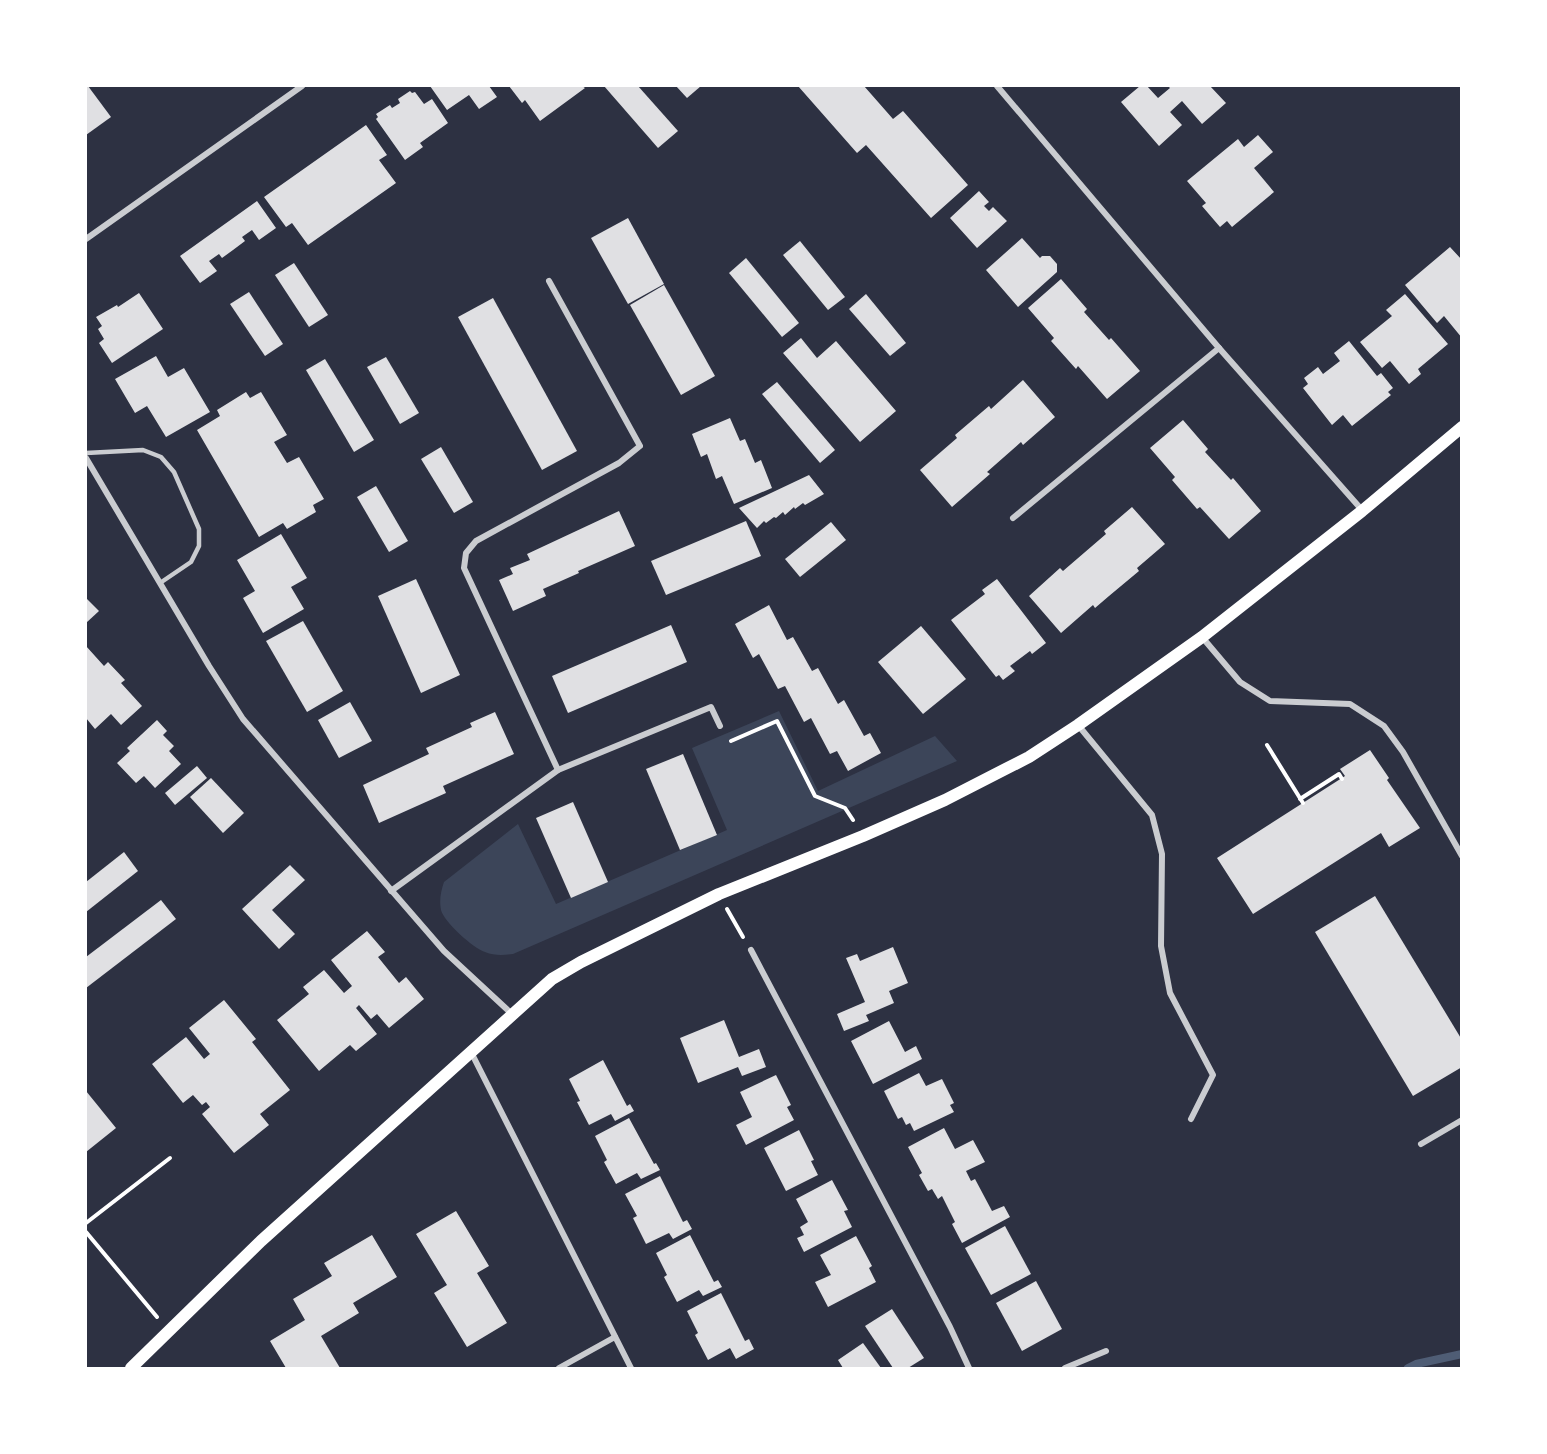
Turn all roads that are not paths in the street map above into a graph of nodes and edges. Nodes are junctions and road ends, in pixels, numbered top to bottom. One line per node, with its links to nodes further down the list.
1 (302, 86): 3 (street)
2 (997, 86): 5 (street)
3 (86, 239)
4 (549, 281): 15 (street)
5 (1219, 348): 9 (street); 10 (street)
6 (1460, 433): 9 (main road)
7 (86, 453): 11 (lane)
8 (86, 458): 11 (street)
9 (1362, 511): 12 (main road)
10 (1013, 518)
11 (160, 583): 17 (street)
12 (1202, 637): 14 (main road); 16 (street)
13 (720, 726): 15 (street)
14 (1078, 726): 19 (main road); 21 (street)
15 (558, 770): 17 (street)
16 (1461, 856)
17 (391, 891): 19 (street)
18 (751, 950): 29 (street)
19 (512, 1014): 20 (main road)
20 (471, 1052): 24 (street); 26 (main road)
21 (1191, 1119)
22 (1461, 1120): 23 (street)
23 (1422, 1144)
24 (615, 1336): 27 (street); 28 (street)
25 (1106, 1351): 30 (street)
26 (135, 1367)
27 (559, 1368)
28 (631, 1368)
29 (969, 1368)
30 (1065, 1368)

